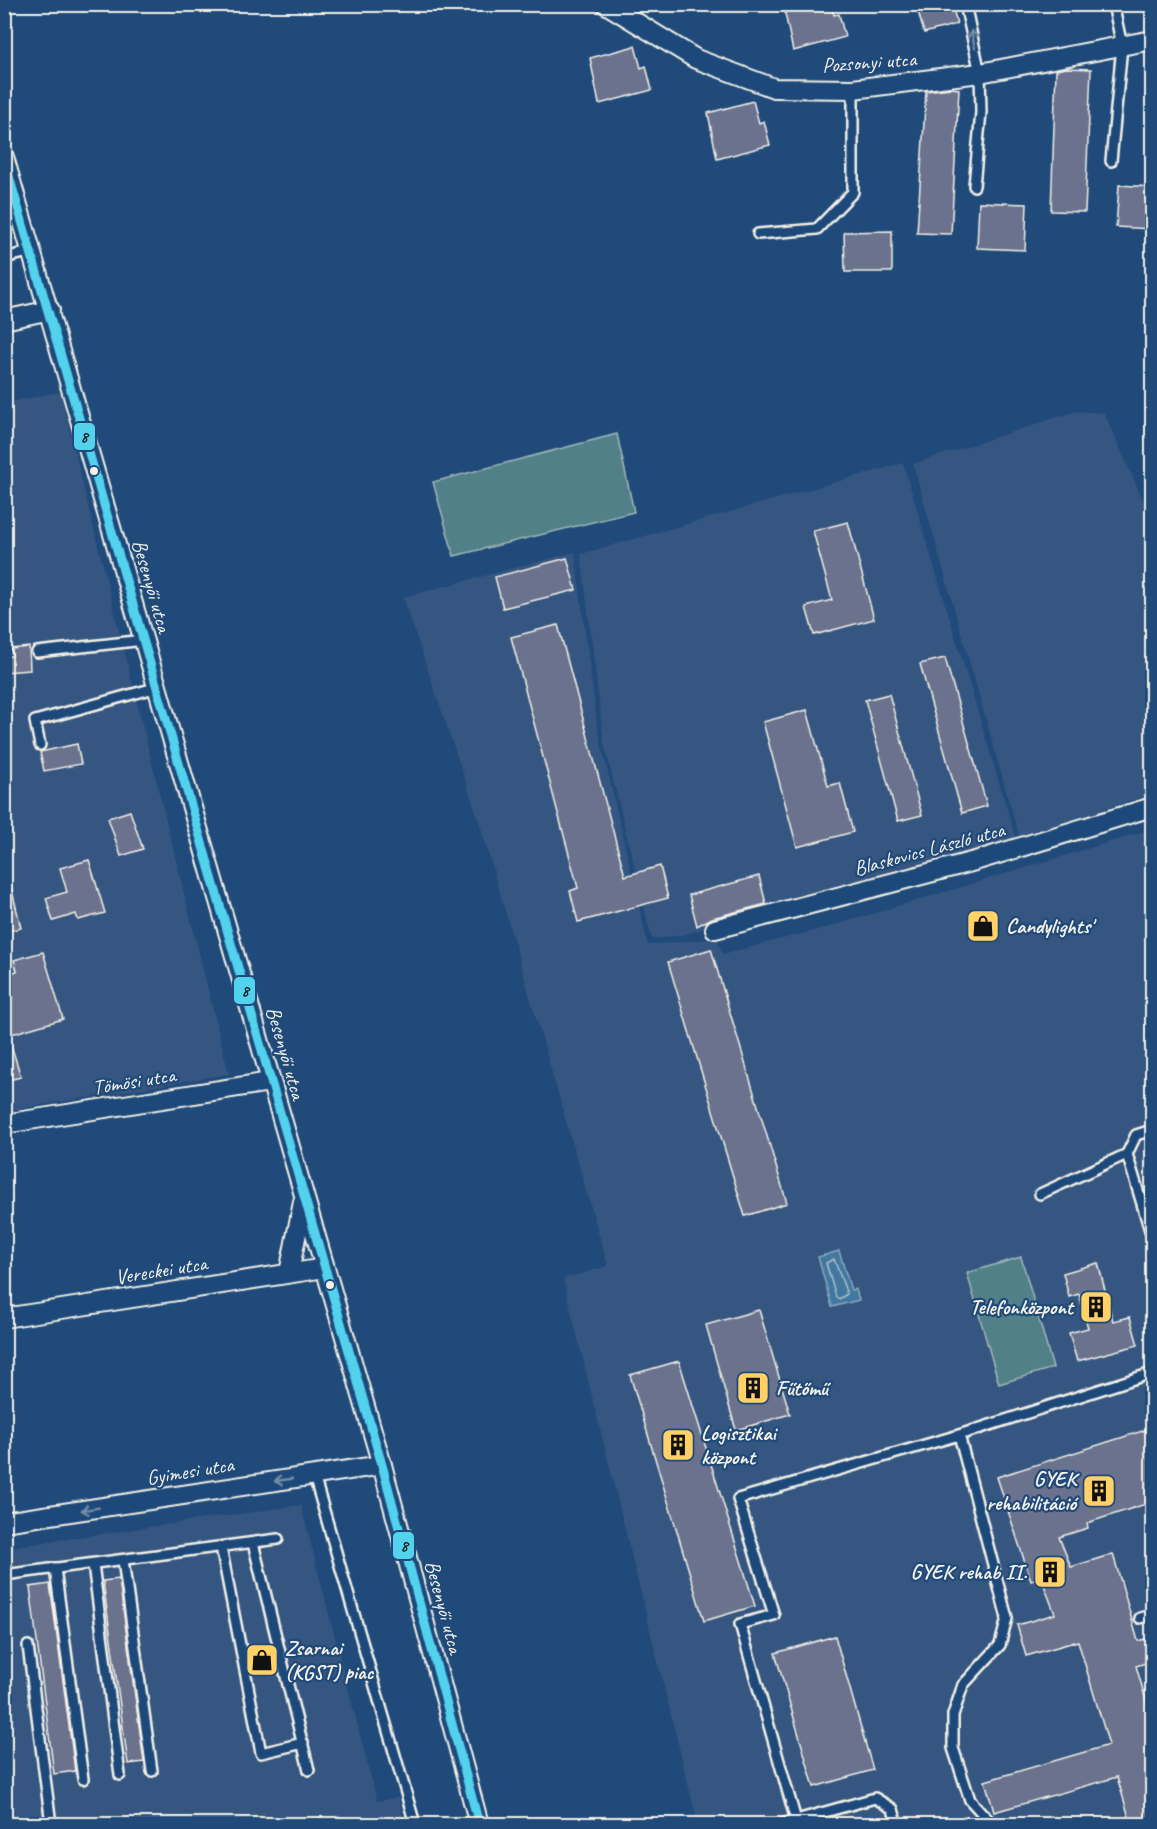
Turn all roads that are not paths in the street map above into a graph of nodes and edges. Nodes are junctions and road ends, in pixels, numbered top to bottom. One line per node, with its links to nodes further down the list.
1 (606, 4): 7 (street, Pozsonyi utca)
2 (965, 4): 6 (lane, one-way to 2)
3 (1113, 4): 5 (lane)
4 (1152, 40): 5 (street, Pozsonyi utca)
5 (1122, 46): 6 (street, Pozsonyi utca); 9 (lane)
6 (980, 74): 7 (street, Pozsonyi utca); 10 (lane)
7 (853, 89): 11 (lane)
8 (4, 157): 12 (street, Besenyői utca)
9 (1111, 161)
10 (974, 186)
11 (758, 234)
12 (33, 251): 13 (lane); 14 (street, Besenyői utca)
13 (4, 258)
14 (50, 310): 15 (street); 16 (street, Besenyői utca)
15 (4, 320)
16 (144, 640): 17 (lane); 18 (street, Besenyői utca)
17 (37, 652)
18 (158, 687): 19 (lane); 22 (street, Besenyői utca)
19 (40, 745)
20 (1152, 807): 21 (street, Blaskovics László utca)
21 (715, 929)
22 (270, 1082): 23 (street, Tömösi utca); 27 (street, Besenyői utca)
23 (4, 1124)
24 (1152, 1130): 25 (lane)
25 (1127, 1154): 26 (lane); 28 (lane)
26 (1040, 1194)
27 (304, 1197): 29 (street, Besenyői utca); 30 (street)
28 (1152, 1237)
29 (325, 1268): 30 (street, Vereckei utca); 34 (street, Besenyői utca)
30 (289, 1273): 31 (street, Vereckei utca)
31 (4, 1318)
32 (1152, 1373): 33 (lane)
33 (959, 1435): 52 (lane); 58 (lane)
34 (382, 1465): 35 (street, Gyimesi utca); 55 (street, Besenyői utca)
35 (314, 1476): 36 (street, Gyimesi utca, one-way to 36); 54 (lane)
36 (4, 1522)
37 (278, 1539): 38 (lane)
38 (253, 1543): 39 (lane); 47 (lane)
39 (221, 1547): 40 (lane); 47 (lane)
40 (123, 1560): 41 (lane); 49 (lane)
41 (93, 1563): 42 (lane); 50 (lane)
42 (55, 1568): 43 (lane); 51 (lane)
43 (4, 1575)
44 (1152, 1615): 45 (lane)
45 (1140, 1618)
46 (28, 1646): 53 (lane)
47 (303, 1743): 48 (lane)
48 (309, 1770)
49 (152, 1771)
50 (120, 1775)
51 (83, 1779)
52 (797, 1822): 56 (lane); 57 (lane)
53 (51, 1824)
54 (416, 1824)
55 (479, 1824)
56 (782, 1824)
57 (897, 1824)
58 (992, 1824)

